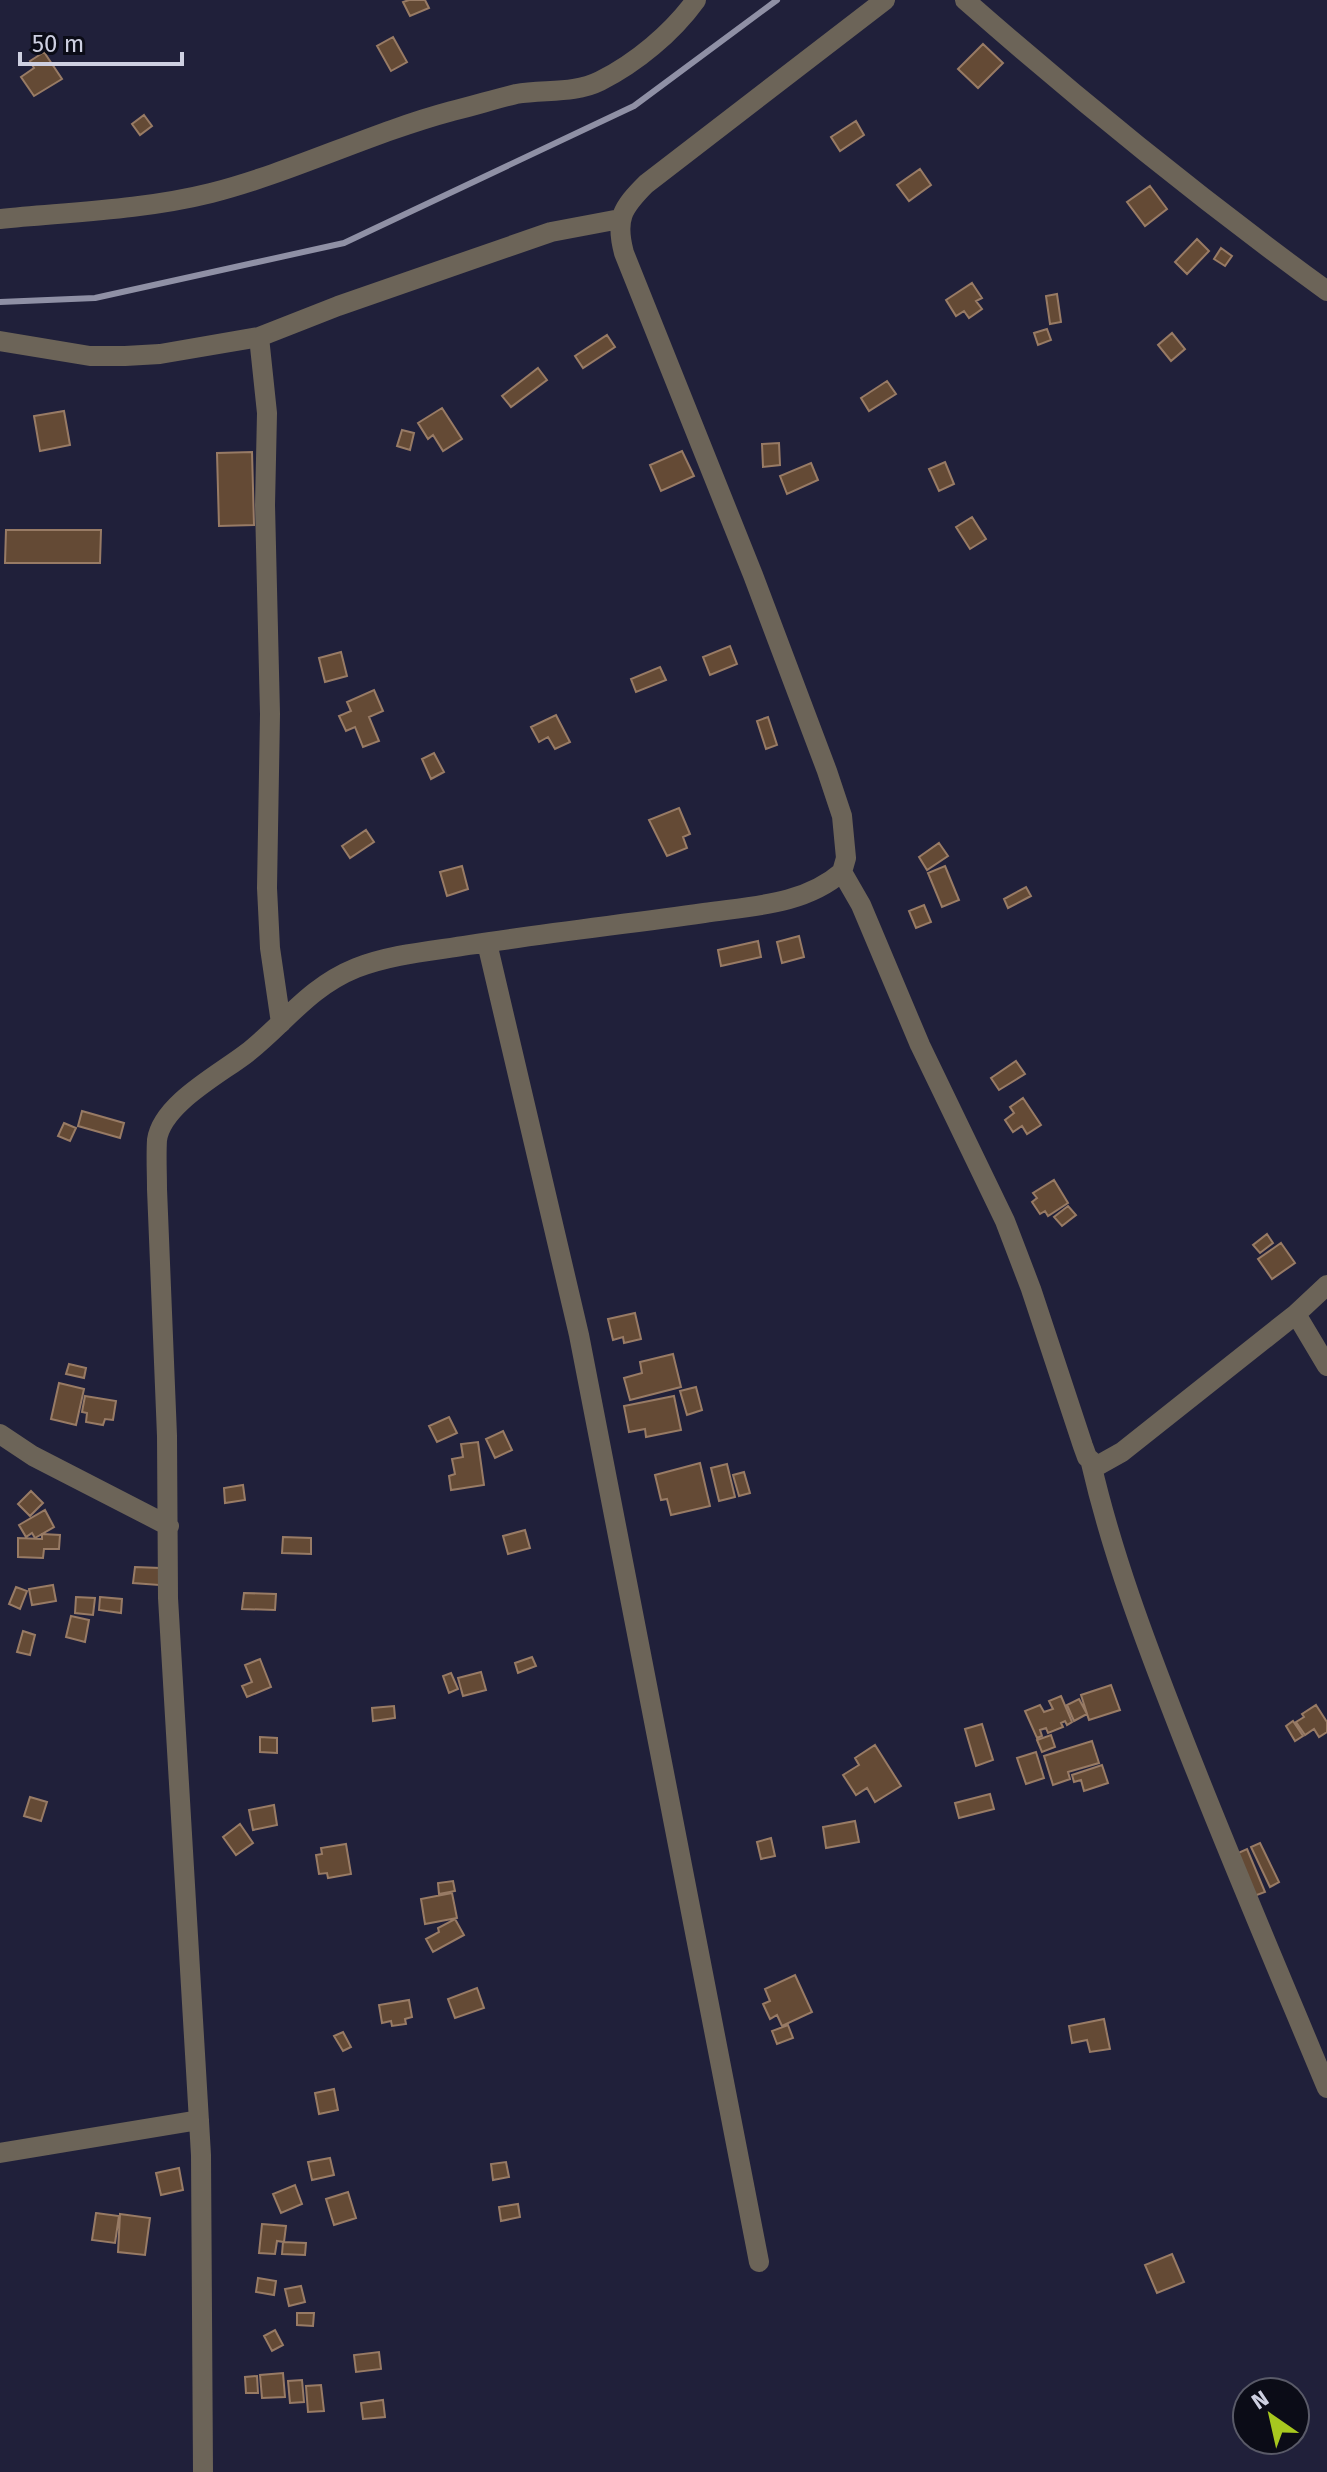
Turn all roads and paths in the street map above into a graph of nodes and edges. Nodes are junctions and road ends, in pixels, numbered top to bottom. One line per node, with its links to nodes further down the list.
1 (696, 0): 4 (street)
2 (885, 0): 5 (street)
3 (965, 0): 6 (street)
4 (0, 219)
5 (620, 219): 7 (street); 9 (street)
6 (1327, 291)
7 (259, 337): 8 (street); 11 (street)
8 (0, 341)
9 (842, 872): 10 (street); 16 (street)
10 (487, 943): 11 (street); 21 (street)
11 (281, 1023): 17 (street)
12 (1327, 1285): 13 (street)
13 (1296, 1314): 14 (street); 16 (street)
14 (1327, 1366)
15 (0, 1434): 17 (street)
16 (1091, 1463): 18 (street)
17 (169, 1526): 19 (street)
18 (1327, 2088)
19 (199, 2120): 20 (street); 22 (street)
20 (0, 2153)
21 (759, 2262)
22 (203, 2472)

